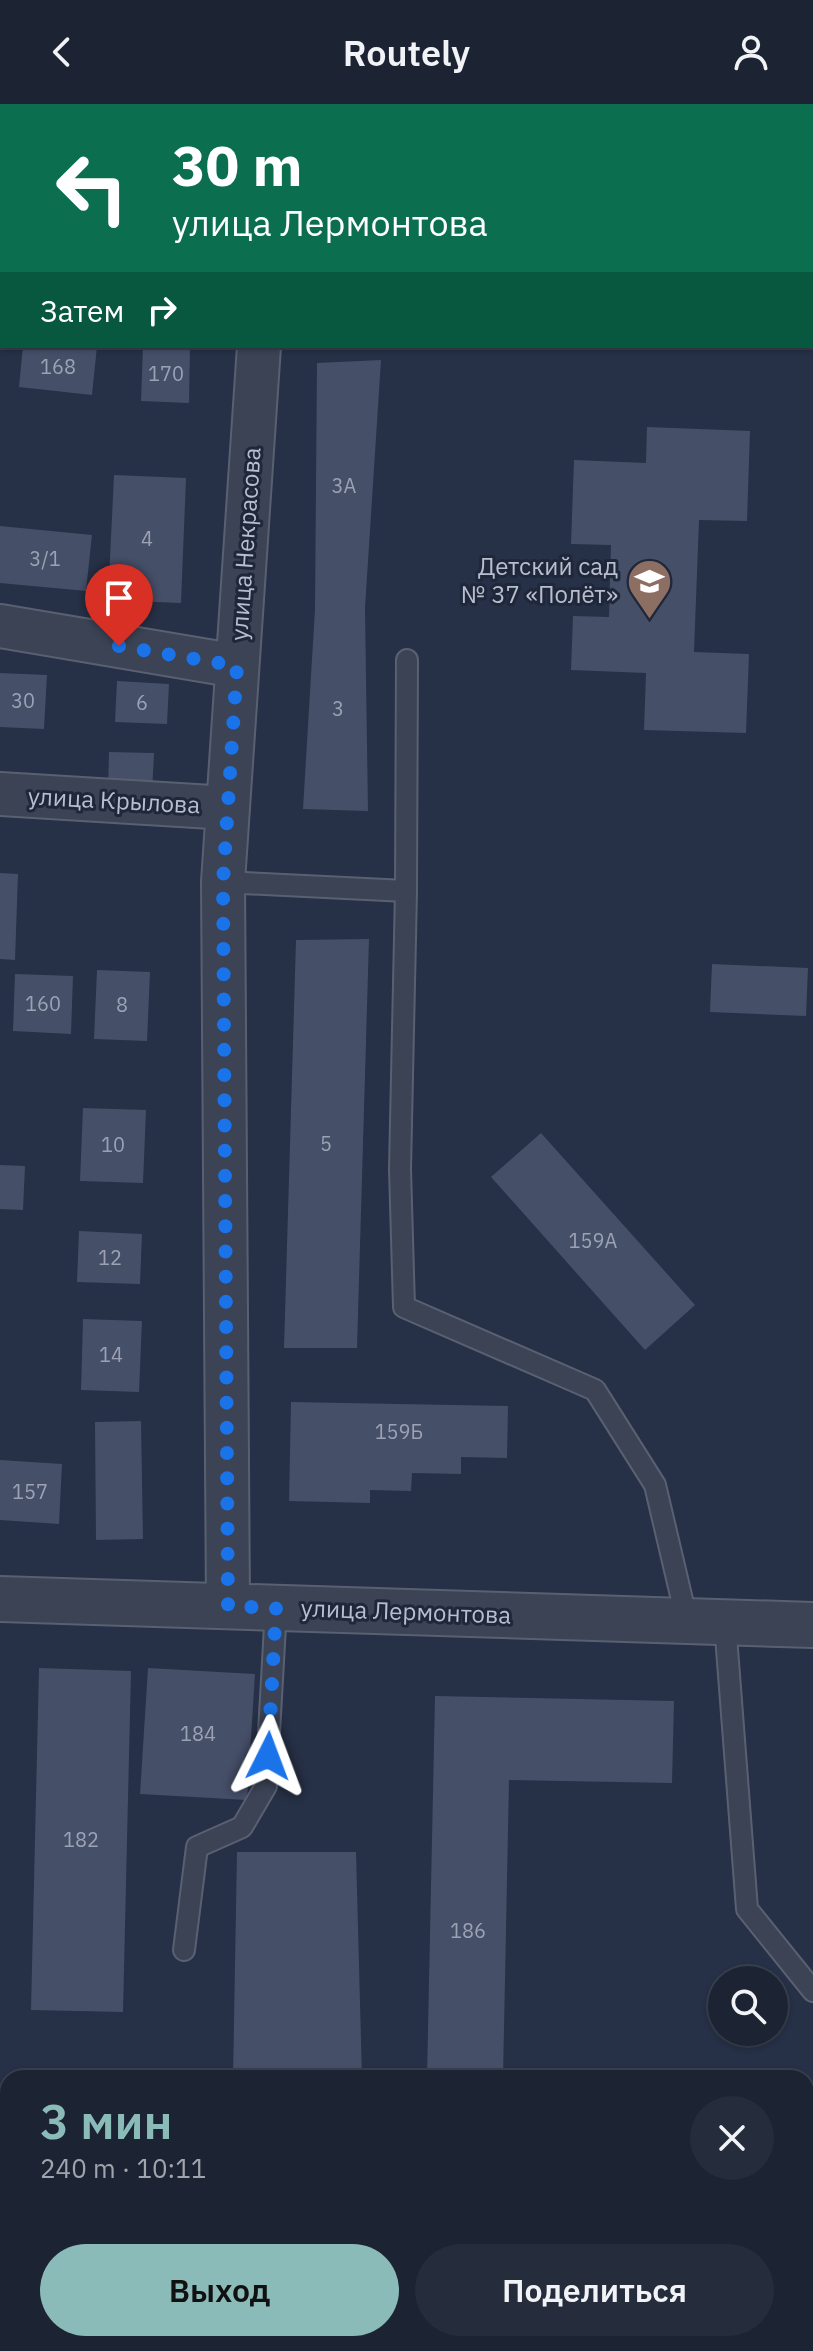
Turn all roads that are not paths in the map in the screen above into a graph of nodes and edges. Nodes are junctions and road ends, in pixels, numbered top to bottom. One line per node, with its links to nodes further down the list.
1 (259, 348): 4 (street, улица Некрасова)
2 (0, 626): 4 (street)
3 (407, 660): 8 (lane)
4 (237, 666): 6 (street, улица Некрасова)
5 (0, 794): 6 (street, улица Крылова)
6 (228, 808): 7 (street, улица Некрасова)
7 (223, 882): 8 (lane); 10 (street, улица Некрасова)
8 (406, 891): 12 (lane)
9 (0, 1599): 10 (street, улица Лермонтова)
10 (228, 1606): 11 (street, улица Лермонтова)
11 (276, 1608): 12 (street, улица Лермонтова); 14 (lane)
12 (706, 1622): 13 (street, улица Лермонтова); 15 (lane)
13 (813, 1625)
14 (184, 1950)
15 (813, 1991)

